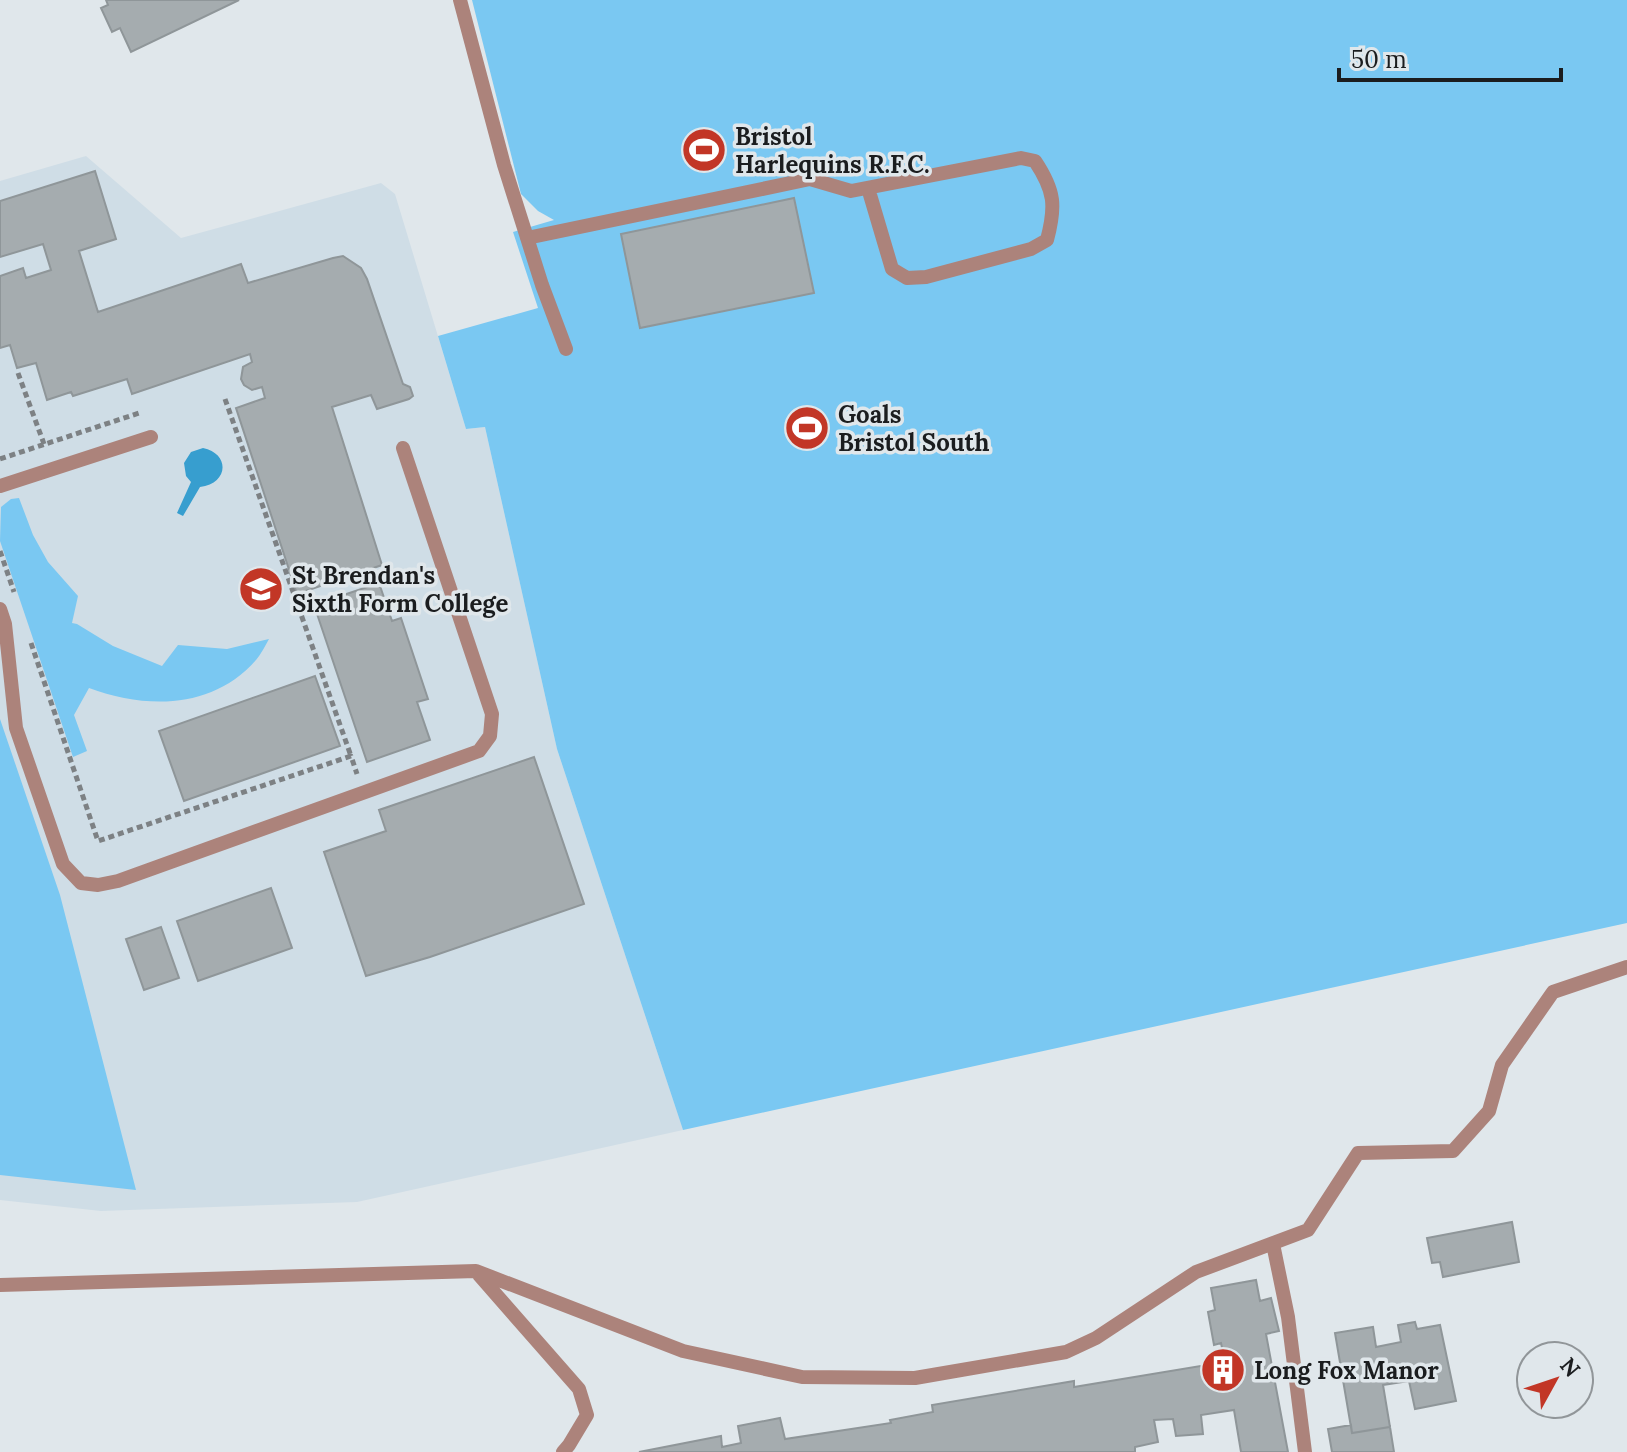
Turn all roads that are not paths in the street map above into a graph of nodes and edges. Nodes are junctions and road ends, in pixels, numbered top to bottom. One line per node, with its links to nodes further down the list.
1 (460, 0): 3 (lane)
2 (868, 188): 2 (lane); 3 (lane)
3 (527, 238): 4 (lane)
4 (566, 349)
5 (151, 437): 7 (lane)
6 (403, 448): 8 (lane)
7 (0, 486)
8 (0, 609)
9 (1627, 967): 10 (lane)
10 (1273, 1244): 11 (lane); 14 (lane)
11 (476, 1271): 12 (lane); 13 (lane)
12 (0, 1285)
13 (563, 1452)
14 (1305, 1452)

